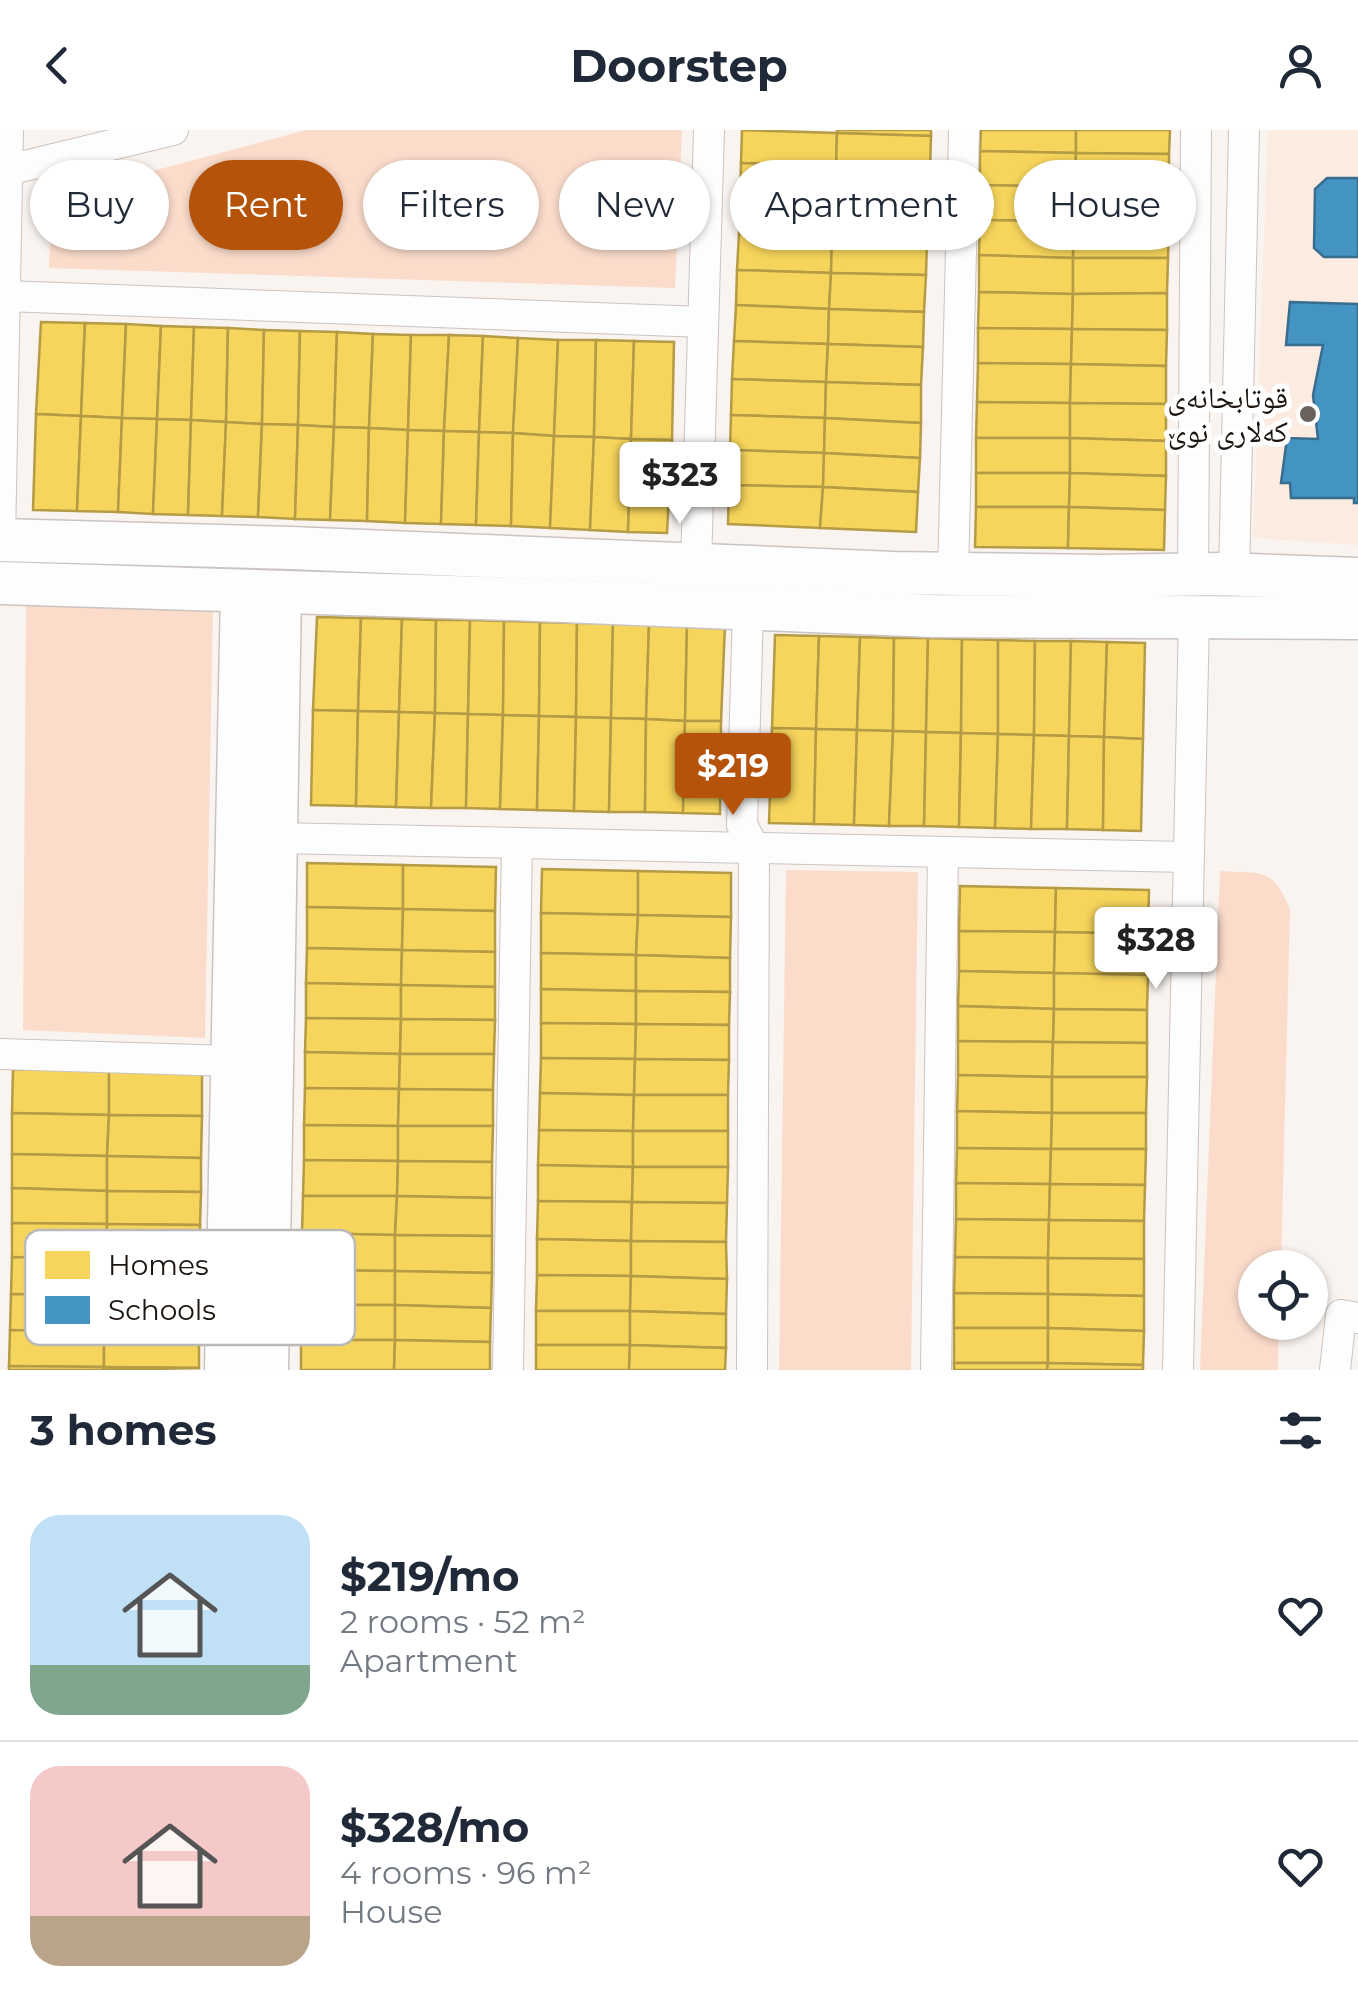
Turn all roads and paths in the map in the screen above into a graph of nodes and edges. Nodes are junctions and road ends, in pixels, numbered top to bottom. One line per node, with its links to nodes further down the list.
1 (8, 130): 7 (street)
2 (173, 130): 7 (street)
3 (709, 130): 9 (street)
4 (964, 130): 12 (street)
5 (1196, 130): 15 (street)
6 (1244, 130): 15 (street)
7 (8, 170): 8 (street)
8 (5, 296): 9 (street); 10 (street)
9 (703, 322): 11 (street)
10 (0, 540): 11 (street)
11 (696, 564): 12 (street)
12 (953, 574): 15 (street)
13 (1358, 579): 15 (street)
14 (0, 583): 16 (street)
15 (1207, 588): 17 (street); 18 (street); 23 (street)
16 (261, 592): 17 (street); 19 (street); 25 (street)
17 (748, 608): 21 (street)
18 (1358, 618)
19 (276, 838): 20 (street); 26 (street)
20 (517, 843): 21 (street); 34 (street)
21 (754, 848): 22 (street); 35 (street)
22 (942, 852): 23 (street); 36 (street)
23 (1189, 857): 37 (street)
24 (0, 1054): 25 (street)
25 (232, 1061): 26 (street)
26 (249, 1225): 27 (street); 28 (street)
27 (248, 1230)
28 (250, 1230)
29 (1358, 1318): 38 (street)
30 (230, 1345): 32 (street)
31 (263, 1345): 33 (street)
32 (226, 1370)
33 (266, 1370)
34 (508, 1370)
35 (752, 1370)
36 (936, 1370)
37 (1178, 1370)
38 (1336, 1370)

